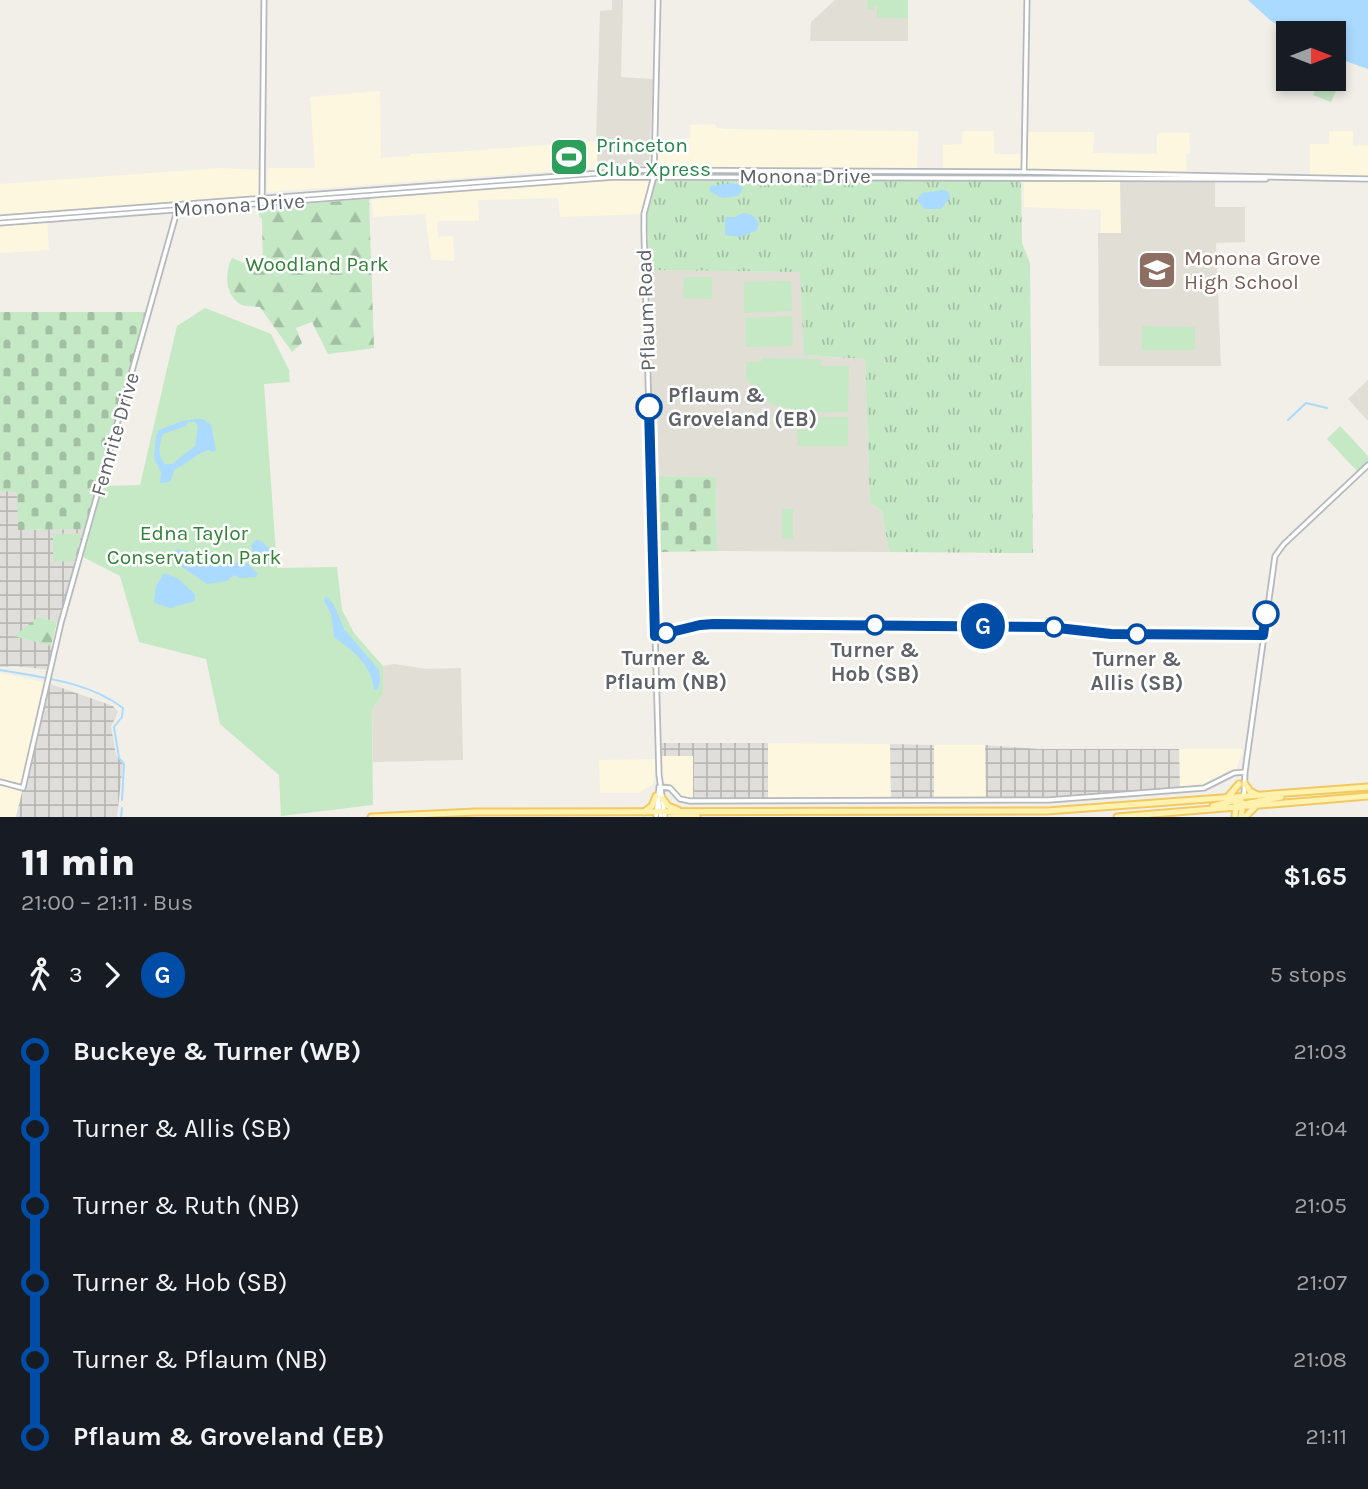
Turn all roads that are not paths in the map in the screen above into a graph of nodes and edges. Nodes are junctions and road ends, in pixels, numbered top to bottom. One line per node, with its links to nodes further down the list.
1 (264, 0): 7 (street)
2 (658, 0): 4 (street, Pflaum Road)
3 (1027, 0): 5 (street)
4 (654, 173): 5 (street, Monona Drive); 7 (street, Monona Drive); 16 (street, Pflaum Road)
5 (1024, 175): 6 (street, Monona Drive)
6 (1368, 179)
7 (262, 201): 8 (street, Monona Drive); 9 (street, Monona Drive)
8 (178, 204): 9 (street, Femrite Drive); 10 (street, Monona Drive)
9 (177, 210): 11 (street, Monona Drive); 14 (street, Femrite Drive)
10 (0, 218)
11 (0, 223)
12 (1368, 466): 13 (street)
13 (1245, 772): 15 (street); 16 (street)
14 (0, 782)
15 (1242, 784): 20 (main road); 22 (main road); 24 (street)
16 (659, 786): 19 (street, Pflaum Road); 23 (street, Pflaum Road); 30 (street)
17 (1368, 787): 18 (main road)
18 (1322, 790): 20 (main road); 24 (main road)
19 (656, 796): 27 (main road); 30 (street, Pflaum Road)
20 (1259, 796): 24 (main road)
21 (1368, 796): 25 (main road)
22 (1227, 798): 24 (main road); 29 (main road)
23 (663, 799): 28 (main road); 30 (street, Pflaum Road)
24 (1240, 802): 25 (main road); 26 (main road); 31 (main road); 34 (main road); 35 (main road)
25 (1256, 806): 35 (main road)
26 (1222, 808): 31 (main road); 34 (main road)
27 (645, 812): 30 (main road); 32 (main road)
28 (684, 812): 29 (main road); 30 (main road)
29 (724, 813): 30 (main road)
30 (660, 815)
31 (1147, 815): 33 (main road)
32 (372, 817)
33 (1117, 817)
34 (1233, 817)
35 (1243, 817)

